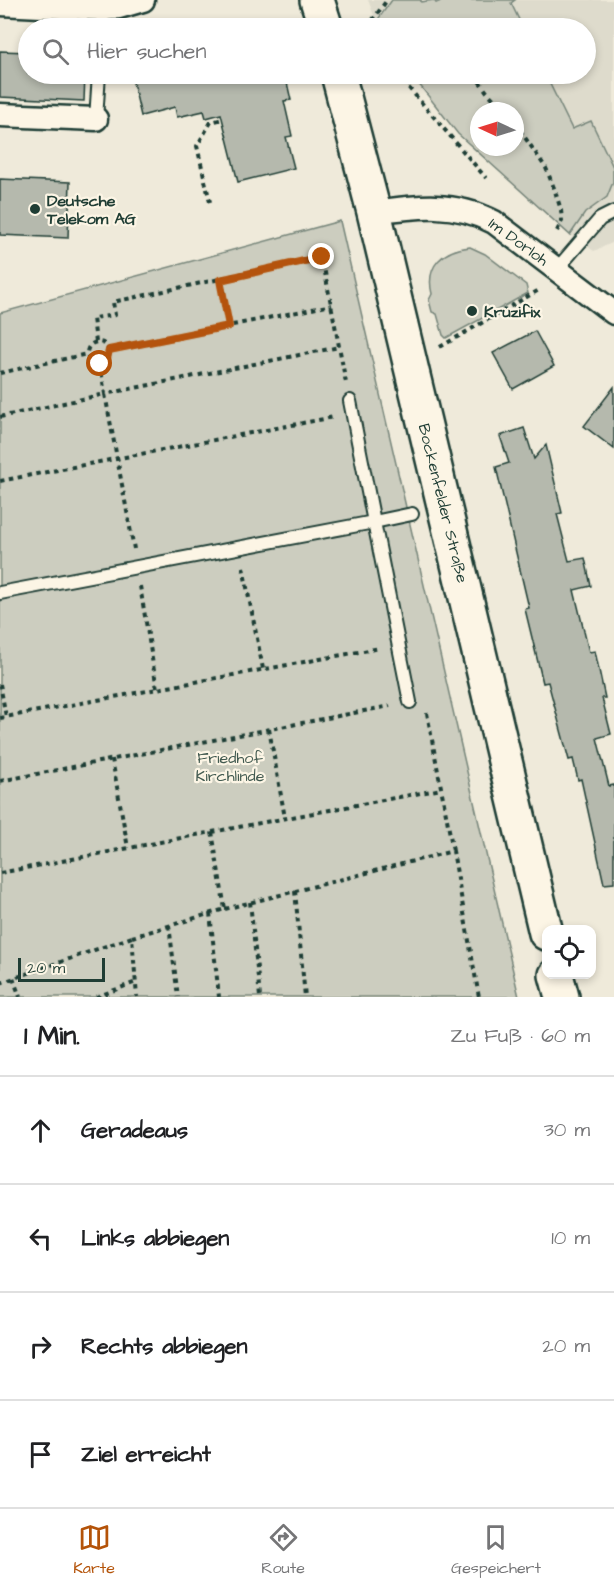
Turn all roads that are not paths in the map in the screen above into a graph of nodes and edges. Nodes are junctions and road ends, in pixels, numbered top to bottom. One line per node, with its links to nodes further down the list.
1 (143, 0): 5 (street)
2 (317, 0): 6 (main road)
3 (0, 4): 4 (street)
4 (95, 18)
5 (103, 18)
6 (323, 18)
7 (98, 84): 10 (lane)
8 (341, 84): 11 (main road, Bockenfelder Straße)
9 (0, 115): 10 (street)
10 (96, 119)
11 (374, 212): 13 (street, Im Dorloh); 20 (main road, Bockenfelder Straße)
12 (614, 212): 13 (lane)
13 (557, 269): 14 (street, Im Dorloh)
14 (614, 313)
15 (351, 407): 17 (lane)
16 (412, 514): 17 (lane)
17 (374, 522): 18 (lane); 19 (lane)
18 (0, 593)
19 (410, 702)
20 (544, 925)
21 (557, 979): 22 (main road)
22 (562, 997)

